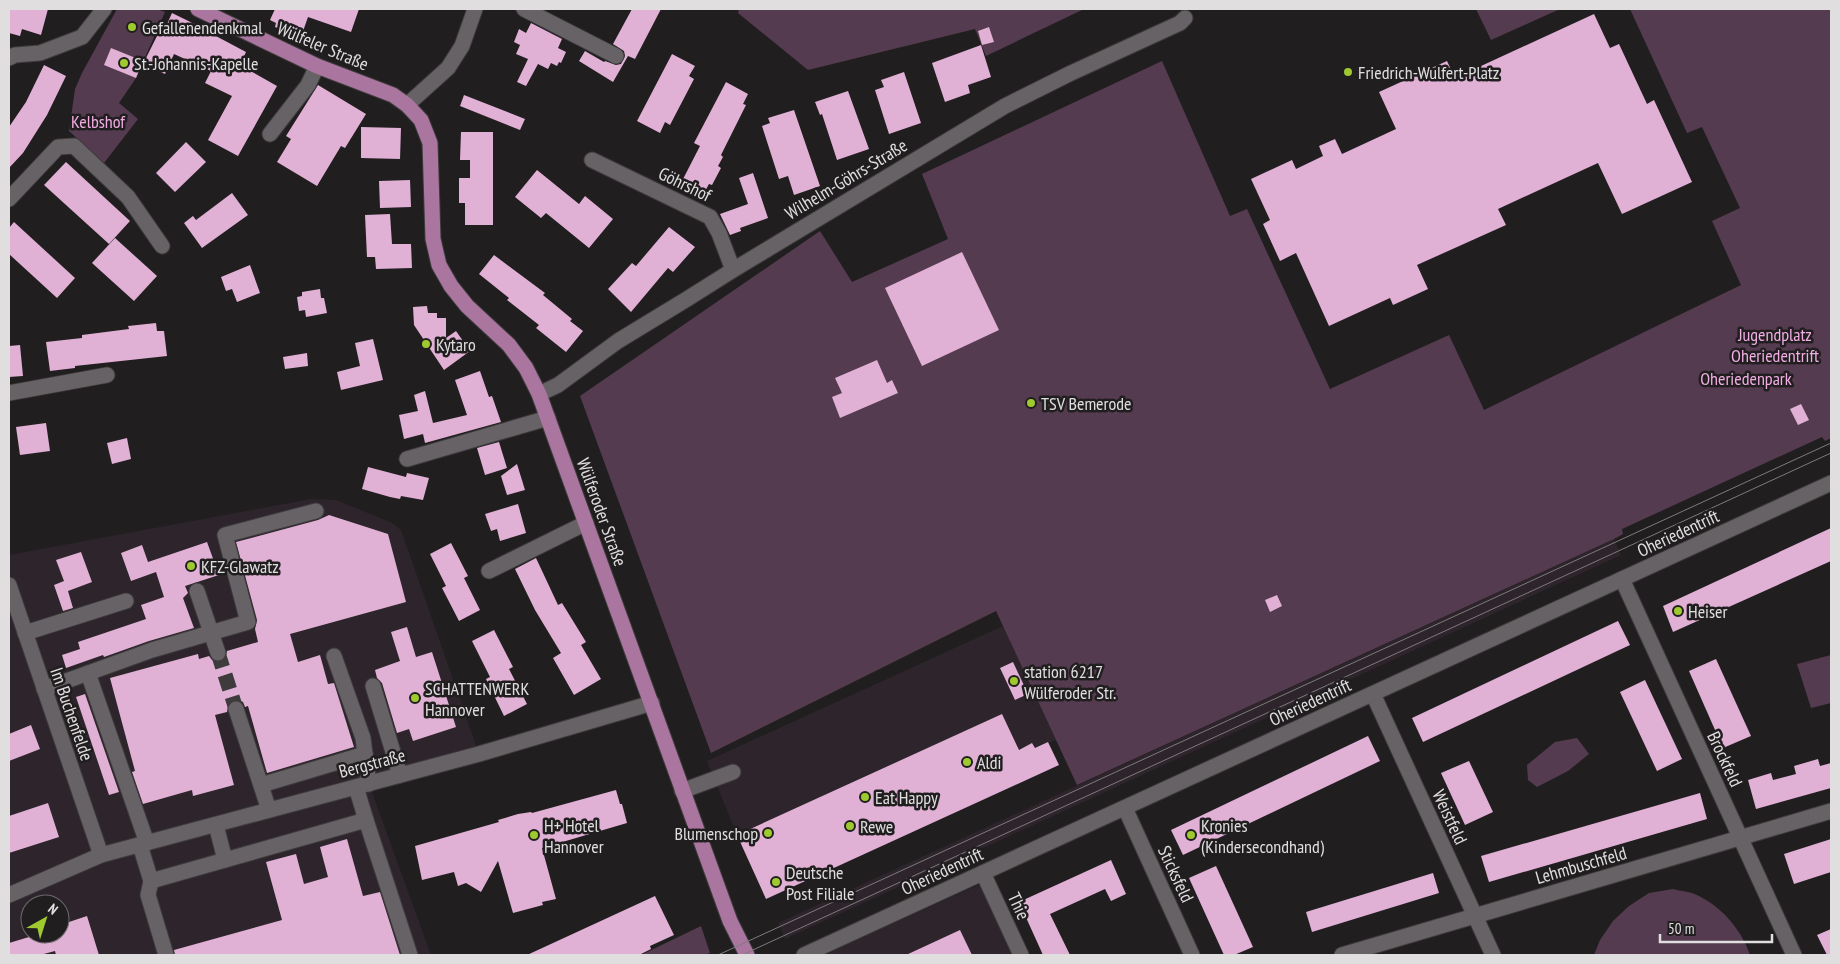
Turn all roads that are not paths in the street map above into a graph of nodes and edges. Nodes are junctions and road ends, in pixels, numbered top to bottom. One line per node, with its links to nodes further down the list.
1 (104, 9): 7 (street)
2 (198, 9): 8 (main road, Wülfeler Straße)
3 (475, 9): 9 (street)
4 (524, 9): 6 (street)
5 (1185, 18): 14 (street, Wilhelm-Göhrs-Straße)
6 (616, 56)
7 (9, 58)
8 (317, 66): 9 (main road, Wülfeler Straße); 10 (street)
9 (407, 104): 17 (main road, Wülferoder Straße)
10 (270, 134)
11 (592, 160): 14 (street, Göhrshof)
12 (9, 199): 13 (street)
13 (162, 246)
14 (733, 270): 17 (street, Wilhelm-Göhrs-Straße)
15 (107, 375): 16 (street)
16 (9, 393)
17 (539, 394): 18 (main road, Wülferoder Straße)
18 (548, 418): 19 (street); 22 (main road, Wülferoder Straße)
19 (407, 459)
20 (1831, 483): 24 (street, Oheriedentrift)
21 (316, 511): 29 (street)
22 (586, 523): 23 (street); 36 (main road, Wülferoder Straße)
23 (489, 571)
24 (1622, 579): 35 (street, Oheriedentrift); 49 (street, Brockfeld)
25 (9, 584): 28 (street, Im Buchenfelde)
26 (198, 591): 29 (street)
27 (126, 601): 28 (street)
28 (25, 633): 34 (street, Im Buchenfelde)
29 (211, 633): 30 (street); 32 (street)
30 (218, 653)
31 (334, 656): 38 (street)
32 (88, 673): 34 (street); 50 (street)
33 (373, 686): 40 (street)
34 (44, 689): 51 (street, Im Buchenfelde)
35 (1373, 694): 44 (street, Oheriedentrift); 56 (street, Weistfeld)
36 (652, 703): 40 (street, Bergstraße); 43 (main road, Wülferoder Straße)
37 (236, 710): 41 (street)
38 (365, 754): 41 (street); 42 (street)
39 (733, 772): 43 (street)
40 (400, 775): 42 (street, Bergstraße)
41 (261, 785): 45 (street)
42 (362, 785): 45 (street, Bergstraße); 47 (street)
43 (682, 791): 59 (main road, Wülferoder Straße)
44 (1124, 808): 53 (street, Oheriedentrift); 62 (street, Sticksfeld)
45 (269, 810): 48 (street, Bergstraße)
46 (1831, 811): 49 (street, Lehmbuschfeld)
47 (366, 820): 52 (street); 58 (street)
48 (216, 825): 50 (street, Bergstraße); 52 (street)
49 (1740, 838): 56 (street, Lehmbuschfeld); 65 (street, Brockfeld)
50 (143, 844): 51 (street, Bergstraße); 54 (street)
51 (100, 855): 55 (street, Bergstraße)
52 (225, 860): 54 (street)
53 (983, 873): 60 (street, Oheriedentrift); 61 (street, Thie)
54 (151, 881): 57 (street)
55 (9, 895)
56 (1475, 916): 63 (street, Lehmbuschfeld); 64 (street, Weistfeld)
57 (166, 955)
58 (410, 955)
59 (746, 955)
60 (804, 955)
61 (1021, 955)
62 (1192, 955)
63 (1342, 955)
64 (1493, 955)
65 (1794, 955)

